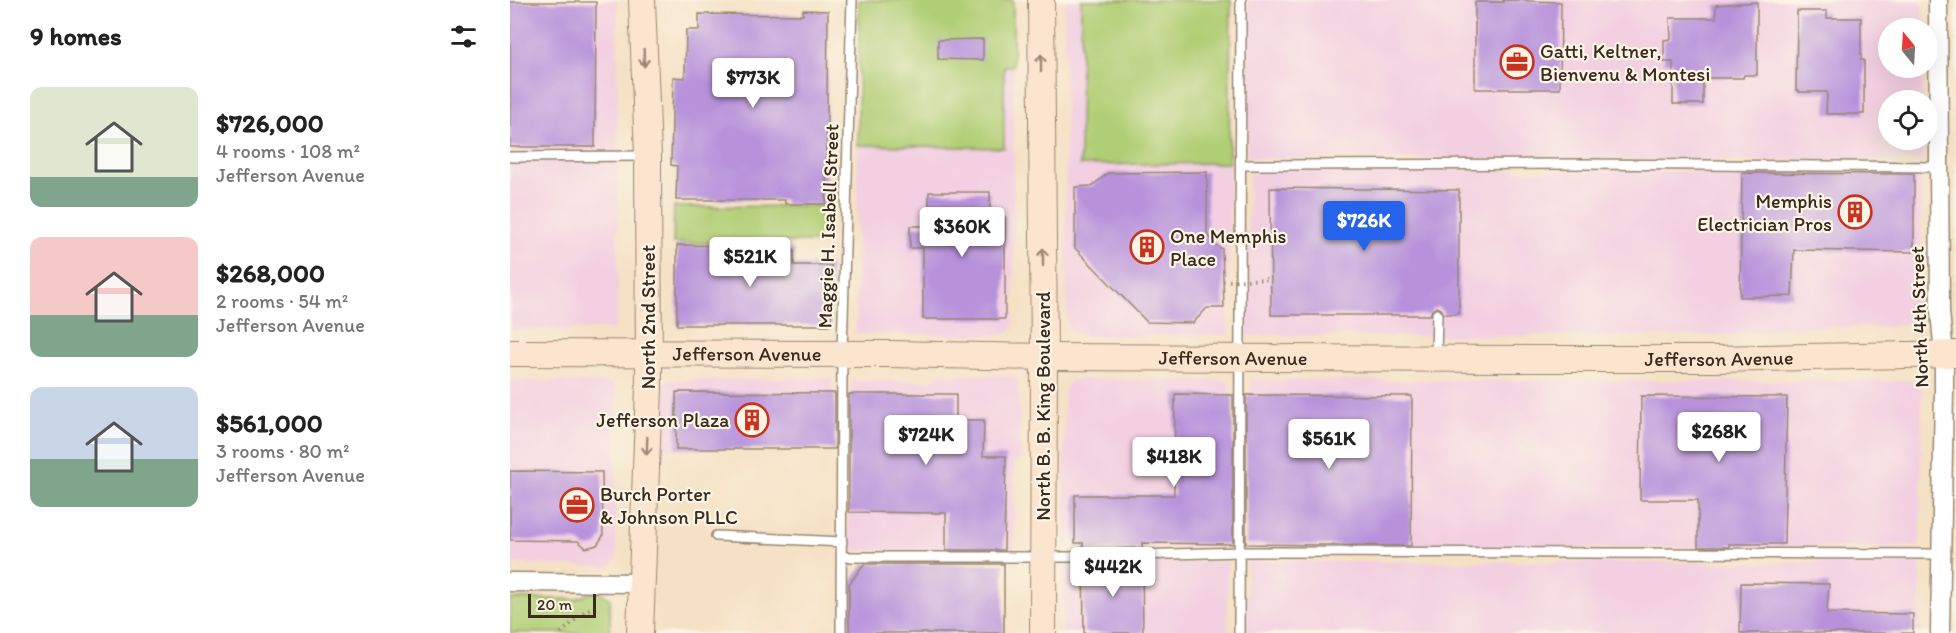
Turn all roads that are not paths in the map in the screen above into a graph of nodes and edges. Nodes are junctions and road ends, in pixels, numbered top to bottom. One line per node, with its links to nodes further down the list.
1 (642, 0): 6 (main road, North 2nd Street, one-way to 6)
2 (852, 0): 13 (lane, Maggie H. Isabell Street)
3 (1041, 0): 15 (main road, North B. B. King Boulevard, one-way to 3)
4 (1242, 0): 8 (lane)
5 (1938, 0): 9 (street, North 4th Street)
6 (648, 156): 7 (lane); 12 (main road, North 2nd Street)
7 (510, 157)
8 (1242, 165): 9 (lane); 16 (lane)
9 (1939, 167): 14 (street, North 4th Street)
10 (1437, 315): 17 (lane)
11 (510, 353): 12 (main road, Jefferson Avenue)
12 (649, 353): 13 (main road, Jefferson Avenue); 25 (main road, North 2nd Street, one-way to 25)
13 (842, 353): 15 (main road, Jefferson Avenue); 19 (lane, Maggie H. Isabell Street)
14 (1950, 354): 17 (main road, Jefferson Avenue); 21 (street, North 4th Street)
15 (1044, 357): 16 (main road, Jefferson Avenue); 22 (main road, North B. B. King Boulevard)
16 (1241, 358): 17 (main road, Jefferson Avenue); 20 (lane)
17 (1436, 359)
18 (716, 536): 19 (lane)
19 (842, 542): 23 (lane, Maggie H. Isabell Street)
20 (1240, 552): 21 (lane); 22 (lane); 29 (lane)
21 (1941, 554): 30 (street, North 4th Street)
22 (1043, 556): 23 (lane); 28 (main road, North B. B. King Boulevard)
23 (842, 557): 27 (lane, Maggie H. Isabell Street)
24 (510, 582): 25 (street)
25 (642, 584): 26 (main road, North 2nd Street)
26 (640, 633)
27 (841, 633)
28 (1043, 633)
29 (1239, 633)
30 (1940, 633)

